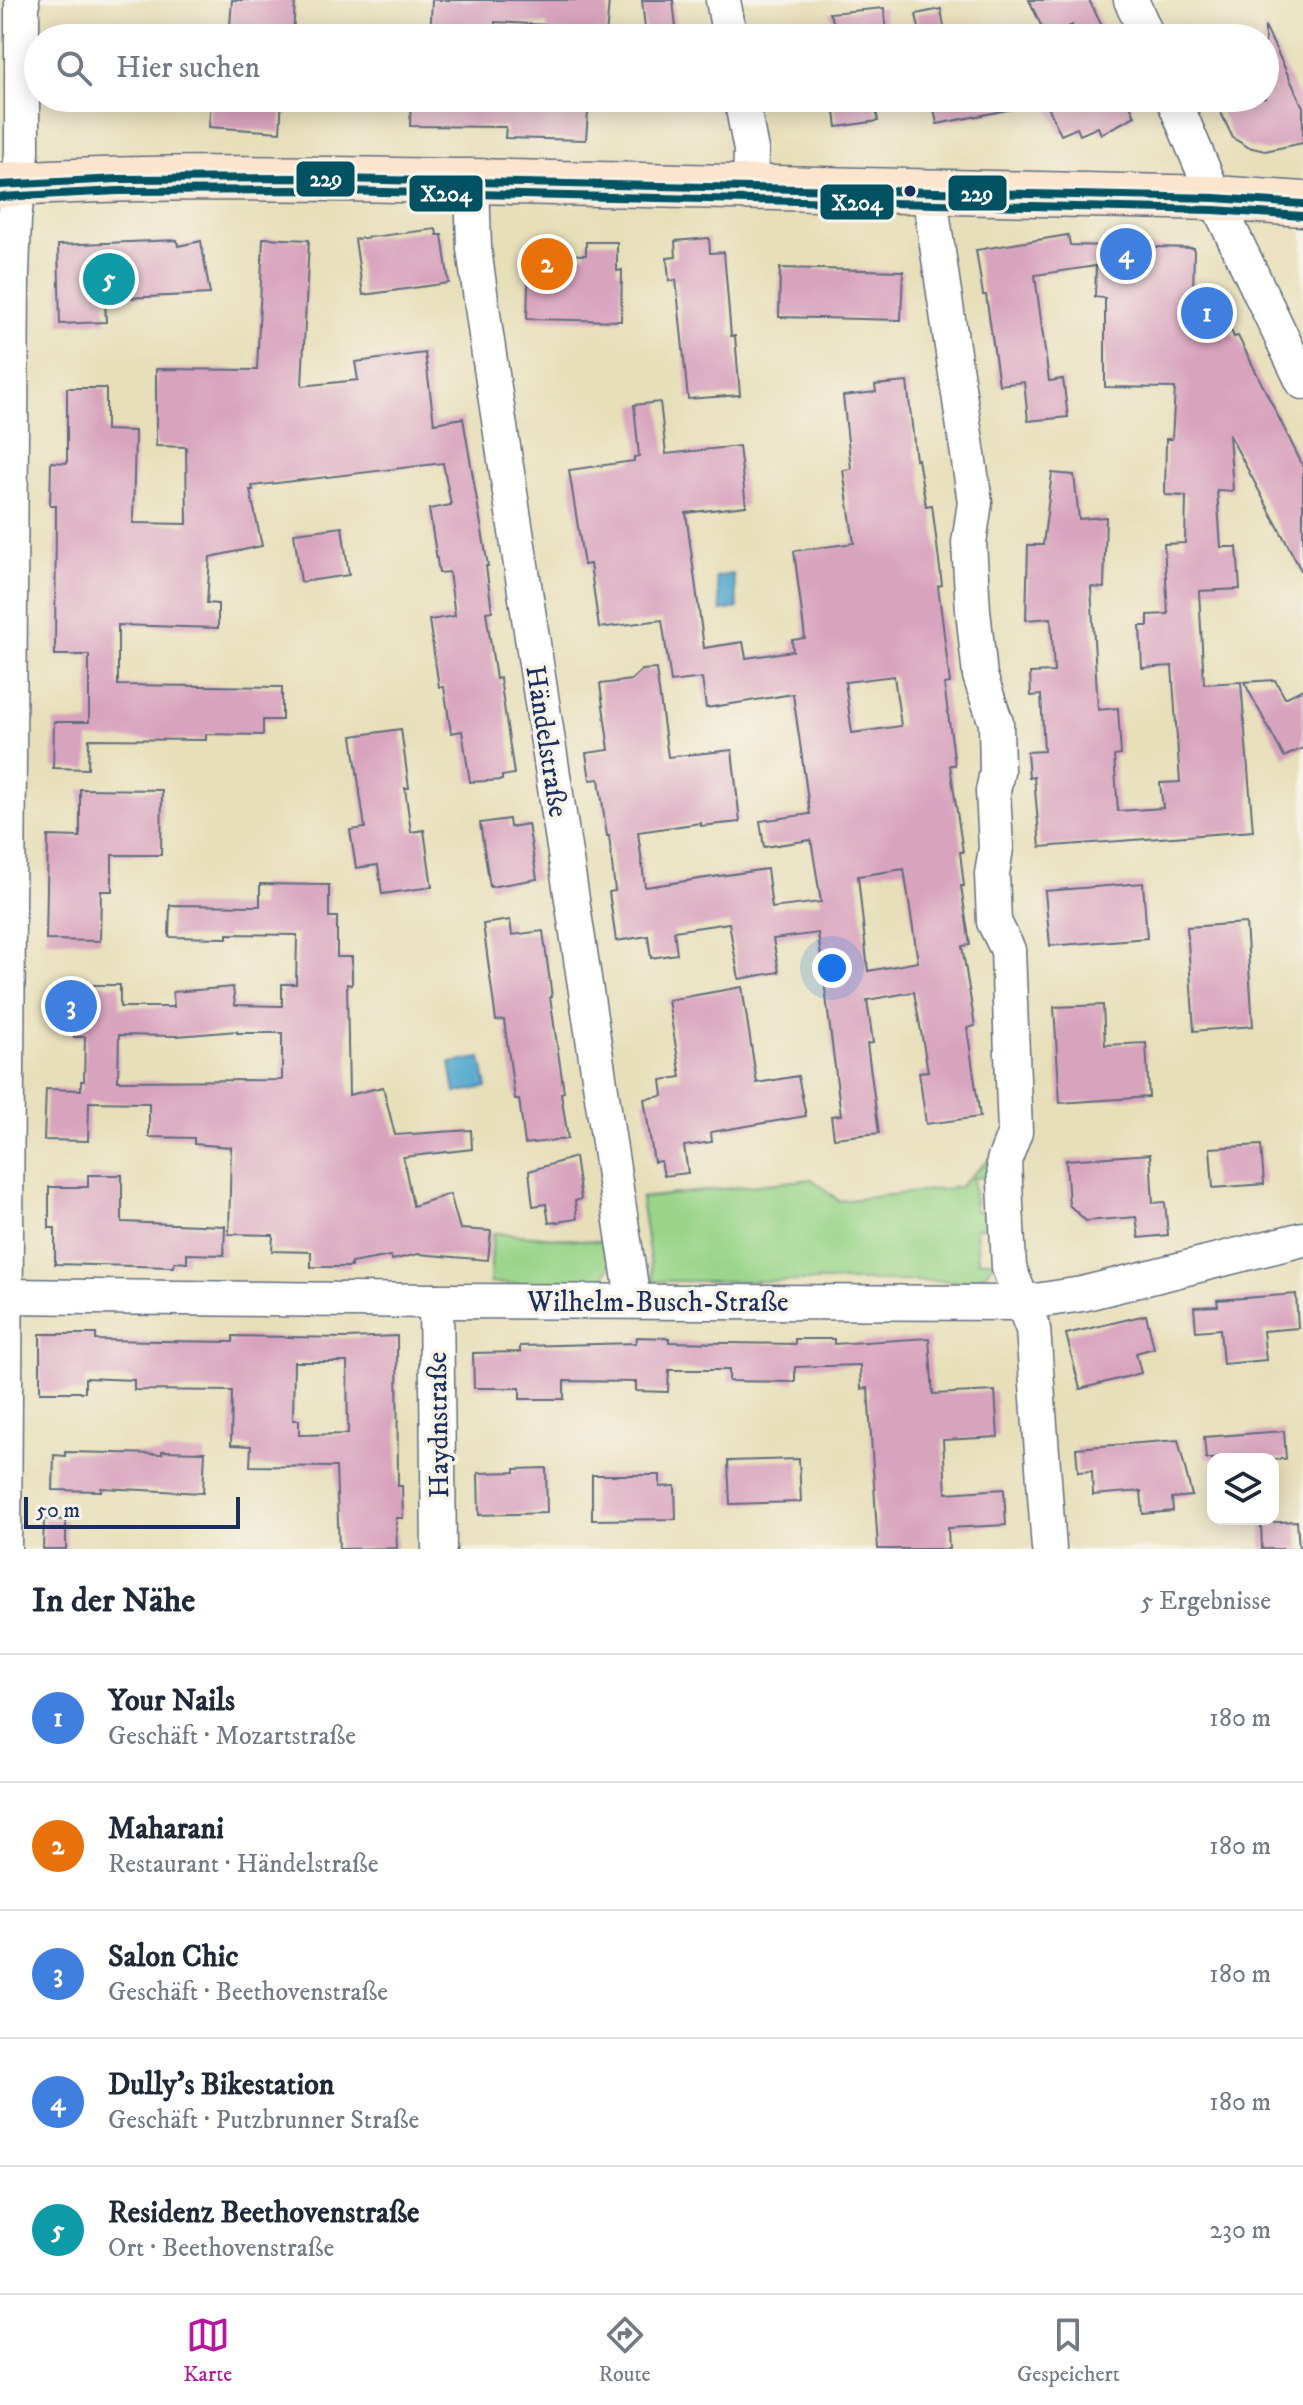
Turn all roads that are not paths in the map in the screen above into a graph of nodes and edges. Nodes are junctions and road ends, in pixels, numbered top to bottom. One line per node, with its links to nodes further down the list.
1 (22, 0): 9 (street)
2 (723, 0): 4 (street)
3 (1131, 0): 5 (street)
4 (727, 24)
5 (1142, 24)
6 (744, 112): 10 (street)
7 (1179, 112): 12 (street)
8 (472, 181): 9 (main road); 10 (main road); 17 (street, Händelstraße)
9 (9, 184): 16 (street)
10 (750, 186): 11 (main road)
11 (929, 191): 12 (main road); 19 (street)
12 (1215, 198): 13 (main road); 14 (street)
13 (1303, 204)
14 (1303, 382)
15 (1303, 1239): 19 (street, Wilhelm-Busch-Straße)
16 (6, 1296): 18 (street, Wilhelm-Busch-Straße); 20 (street)
17 (633, 1300): 18 (street, Wilhelm-Busch-Straße); 19 (street, Wilhelm-Busch-Straße)
18 (436, 1301): 21 (street, Haydnstraße)
19 (1022, 1303): 22 (street)
20 (4, 1549)
21 (439, 1549)
22 (1049, 1549)

